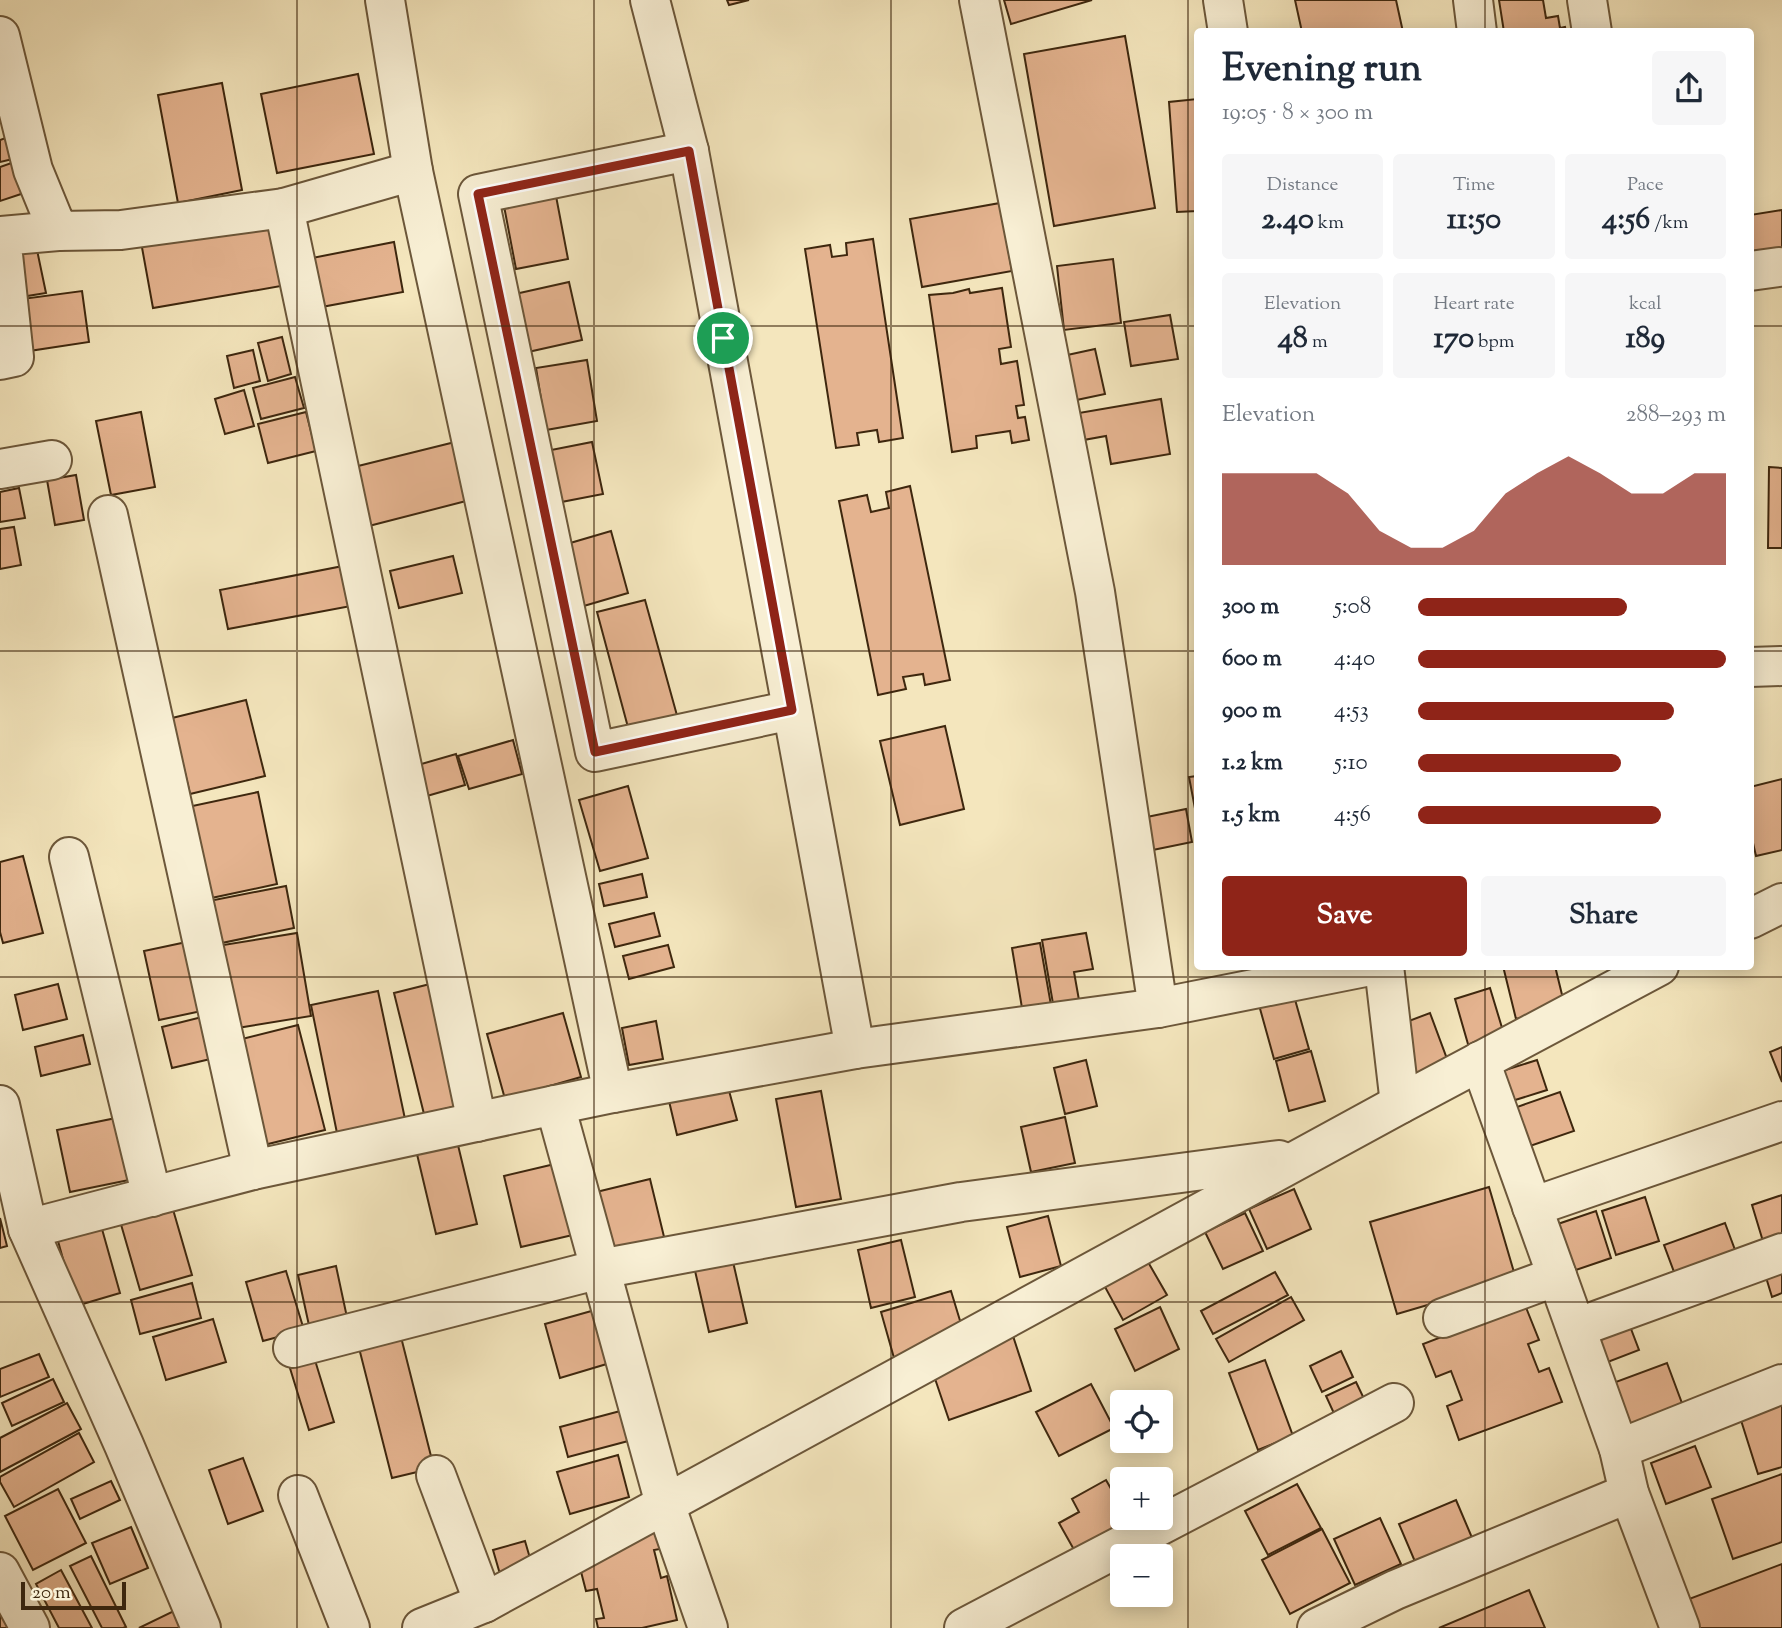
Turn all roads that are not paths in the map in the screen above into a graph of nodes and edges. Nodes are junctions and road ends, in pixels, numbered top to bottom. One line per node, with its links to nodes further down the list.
1 (386, 0): 12 (street)
2 (650, 0): 11 (street)
3 (979, 0): 26 (street)
4 (1223, 0): 7 (street)
5 (1473, 0): 8 (street)
6 (1587, 0): 9 (street)
7 (1227, 28)
8 (1476, 28)
9 (1591, 28)
10 (0, 36): 14 (street)
11 (689, 151): 21 (street); 21 (street)
12 (413, 171): 13 (street); 29 (street)
13 (284, 208): 14 (street); 34 (street)
14 (58, 231): 15 (street)
15 (0, 360)
16 (52, 460): 17 (street)
17 (0, 469)
18 (108, 515): 36 (street)
19 (1782, 666): 20 (street)
20 (1754, 667)
21 (792, 710): 27 (street)
22 (69, 857): 37 (street)
23 (1349, 970): 26 (street)
24 (1384, 970): 30 (street)
25 (1651, 970): 28 (street)
26 (1158, 1007): 27 (street)
27 (855, 1049): 29 (street)
28 (1480, 1061): 30 (street); 38 (street)
29 (612, 1093): 32 (street)
30 (1400, 1104): 35 (street)
31 (0, 1105): 39 (street)
32 (555, 1105): 34 (street); 41 (street)
33 (1782, 1121): 38 (street)
34 (477, 1122): 36 (street)
35 (1302, 1157): 41 (street); 52 (street)
36 (253, 1170): 37 (street)
37 (152, 1197): 39 (street)
38 (1532, 1207): 42 (street)
39 (28, 1229): 56 (street)
40 (1782, 1253): 44 (street)
41 (600, 1269): 45 (street); 52 (street)
42 (1557, 1276): 43 (street); 44 (street)
43 (1443, 1318)
44 (1576, 1328): 48 (street)
45 (293, 1348)
46 (1782, 1384): 48 (street)
47 (1394, 1403): 60 (street)
48 (1619, 1449): 50 (street)
49 (436, 1475): 54 (street)
50 (1629, 1493): 61 (street); 62 (street)
51 (298, 1495): 57 (street)
52 (665, 1504): 54 (street); 59 (street)
53 (0, 1572): 55 (street)
54 (484, 1603): 58 (street)
55 (30, 1628)
56 (201, 1628)
57 (350, 1628)
58 (422, 1628)
59 (708, 1628)
60 (964, 1628)
61 (1317, 1628)
62 (1680, 1628)

